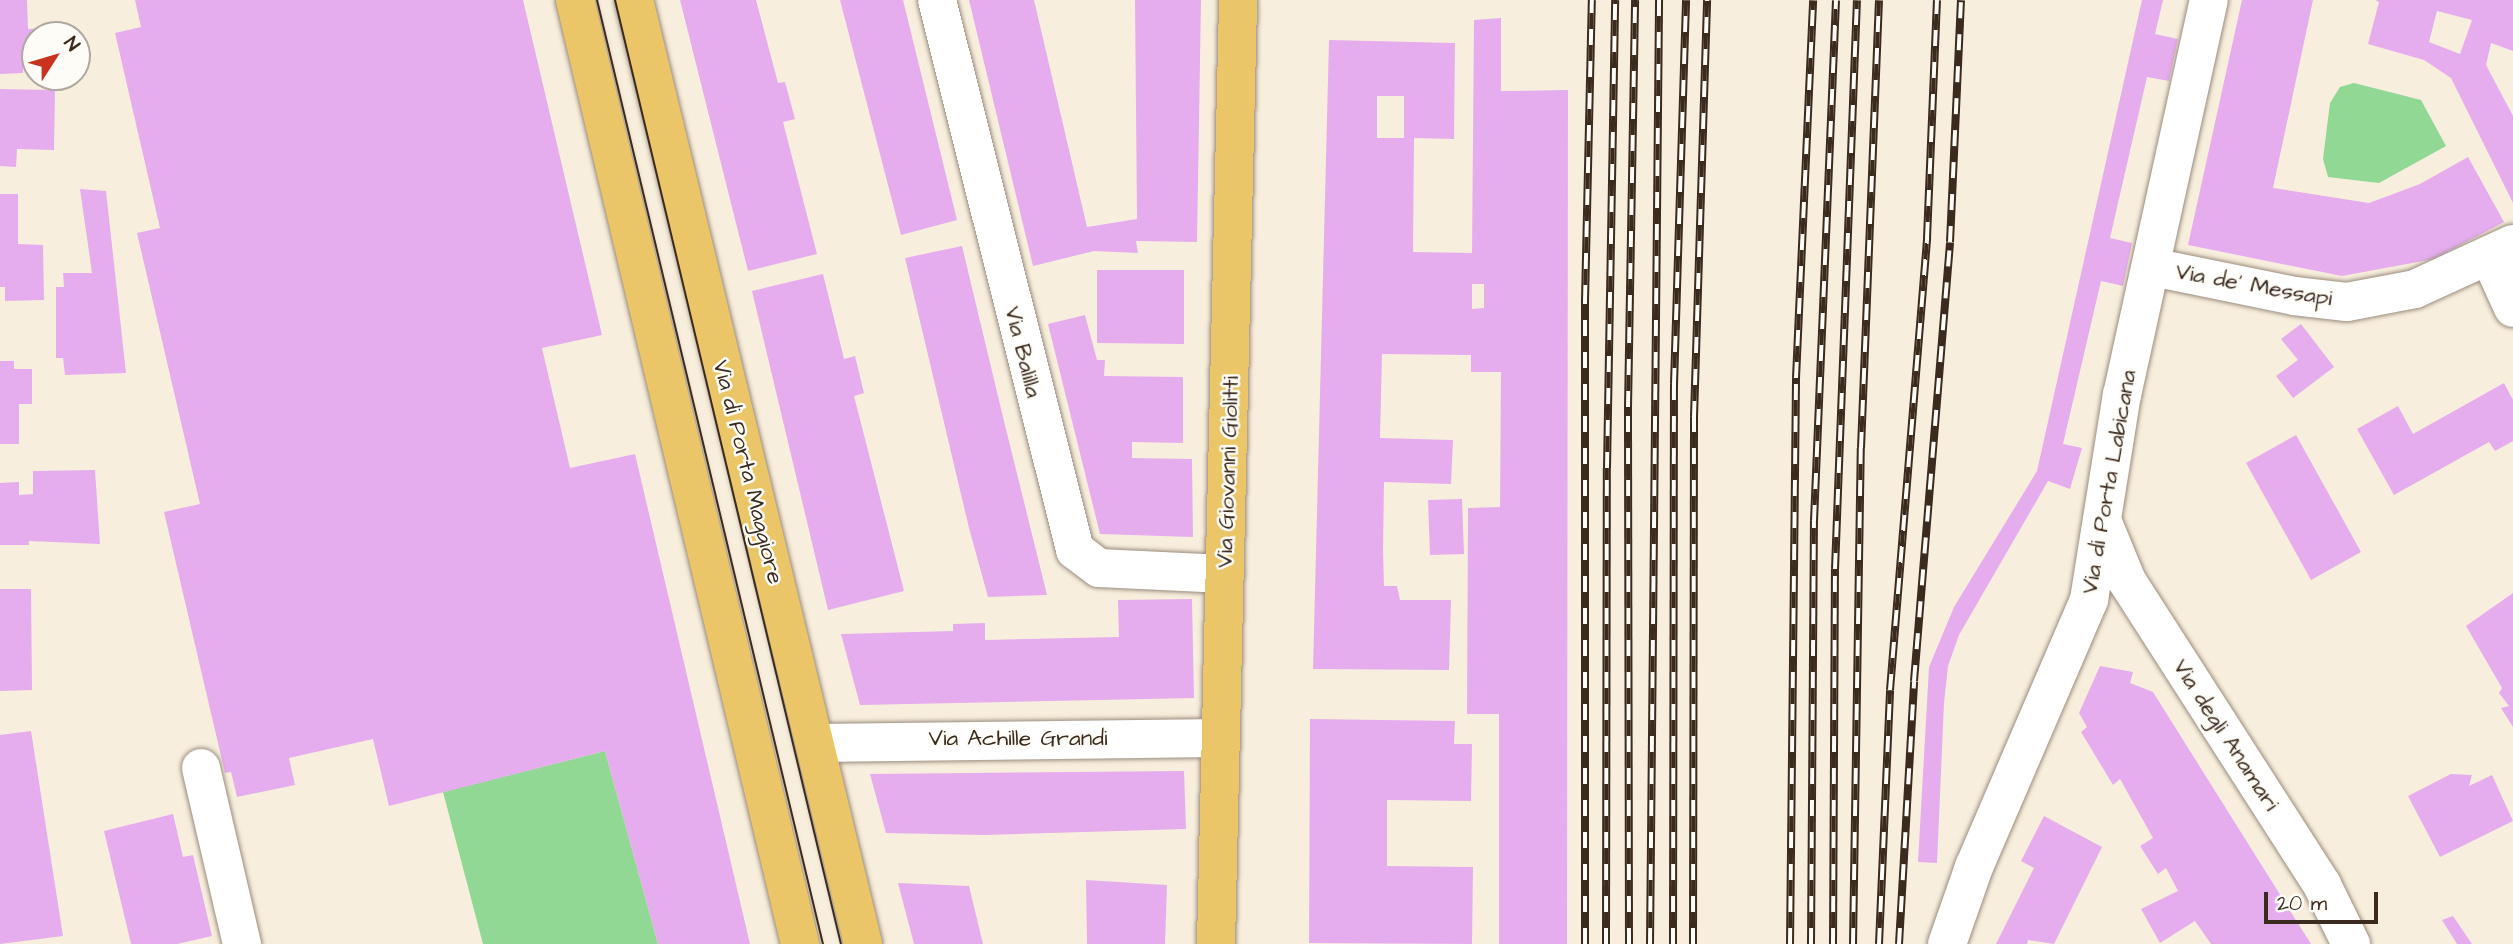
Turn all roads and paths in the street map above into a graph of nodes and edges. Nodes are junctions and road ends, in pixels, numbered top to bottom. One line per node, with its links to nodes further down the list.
1 (575, 0): 15 (main road)
2 (634, 0): 12 (main road, Via di Porta Maggiore)
3 (937, 0): 10 (street, Via Balilla)
4 (1238, 0): 10 (main road, Via Giovanni Giolitti)
5 (2208, 0): 7 (street, Via di Porta Labicana)
6 (2501, 250): 7 (street, Via de' Messapi); 8 (street)
7 (2152, 267): 9 (street, Via di Porta Labicana)
8 (2513, 308)
9 (2104, 524): 18 (street, Via di Porta Labicana); 19 (street, Via degli Anamari)
10 (1225, 573): 11 (main road, Via Giovanni Giolitti)
11 (1221, 738): 12 (street, Via Achille Grandi); 17 (main road, Via Giovanni Giolitti)
12 (815, 743): 16 (main road, Via di Porta Maggiore)
13 (201, 768): 14 (street)
14 (242, 944)
15 (800, 944)
16 (863, 944)
17 (1216, 944)
18 (1947, 944)
19 (2350, 944)

